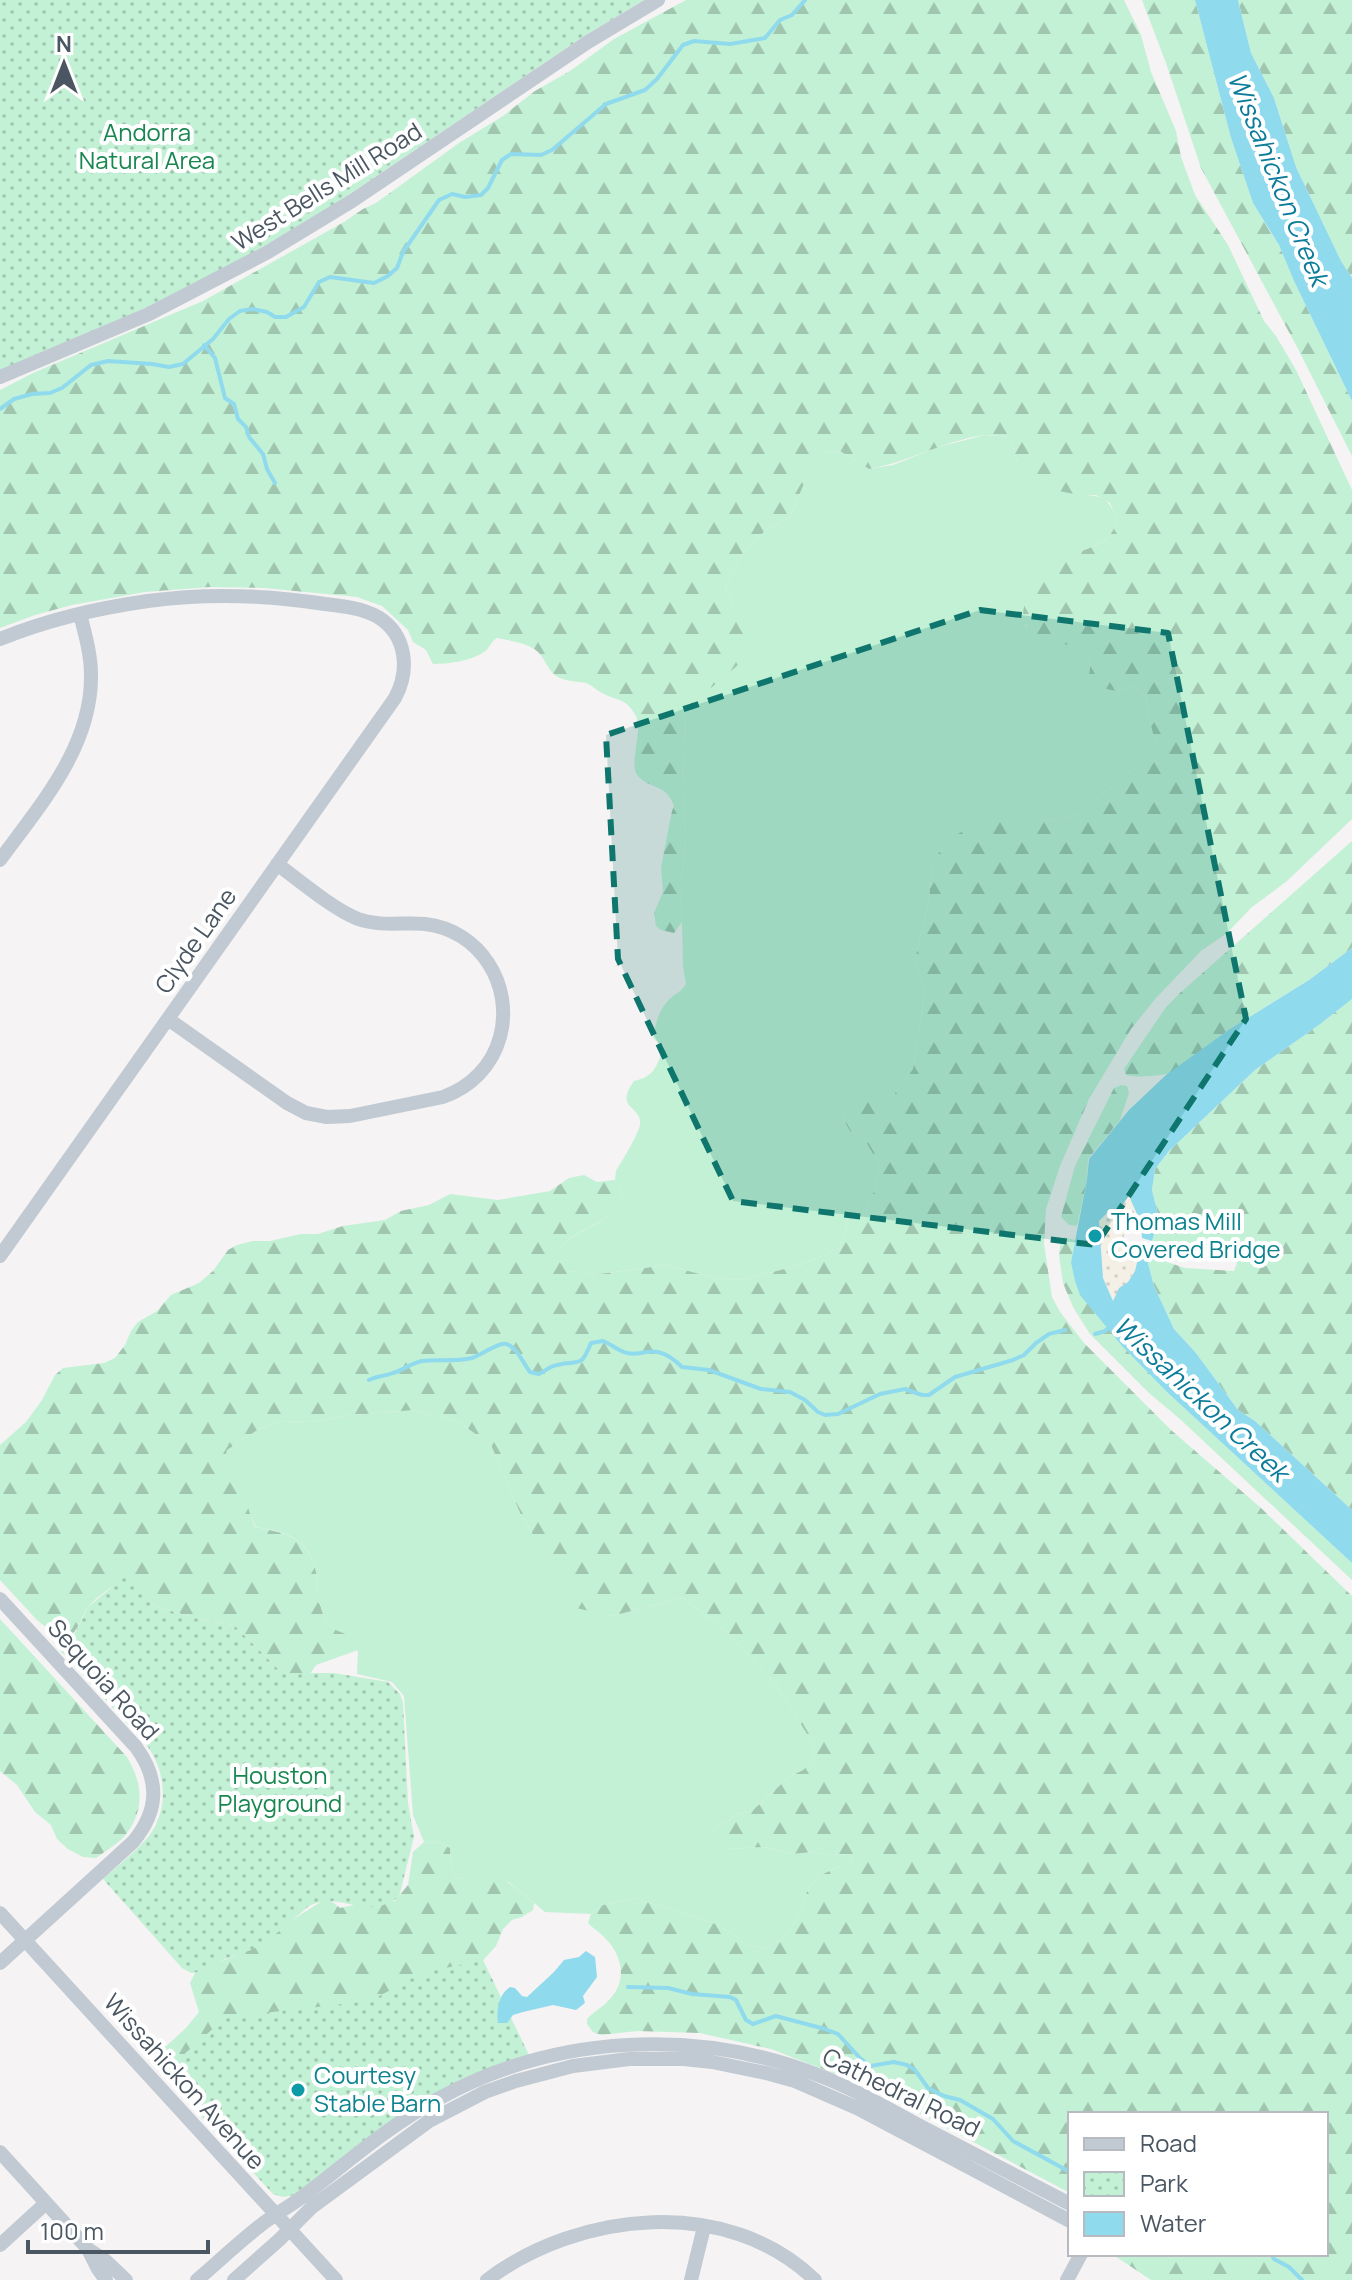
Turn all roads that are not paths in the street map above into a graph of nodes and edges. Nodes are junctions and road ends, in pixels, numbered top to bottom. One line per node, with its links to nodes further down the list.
1 (658, 0): 2 (street, West Bells Mill Road)
2 (0, 377)
3 (80, 614): 4 (street); 5 (street); 6 (street, Clyde Lane)
4 (0, 639)
5 (0, 860)
6 (277, 864): 7 (street, Clyde Lane); 7 (street)
7 (168, 1019): 8 (street, Clyde Lane)
8 (0, 1256)
9 (0, 1599): 11 (street, Sequoia Road)
10 (0, 1913): 11 (street, Wissahickon Avenue)
11 (25, 1941): 12 (street); 16 (street, Wissahickon Avenue)
12 (0, 1963)
13 (0, 2152): 14 (street)
14 (46, 2203): 20 (street); 21 (street)
15 (1068, 2203): 16 (street, Cathedral Road)
16 (276, 2214): 19 (street, Wissahickon Avenue); 25 (street, Cathedral Road)
17 (1068, 2220): 19 (street, Cathedral Road)
18 (704, 2227): 28 (street); 29 (street); 30 (street)
19 (290, 2230): 26 (street, Cathedral Road); 27 (street, Wissahickon Avenue)
20 (0, 2245)
21 (88, 2249): 23 (street); 24 (street)
22 (1080, 2256): 31 (street)
23 (106, 2280)
24 (126, 2280)
25 (197, 2280)
26 (234, 2280)
27 (336, 2280)
28 (487, 2280)
29 (691, 2280)
30 (815, 2280)
31 (1067, 2280)

